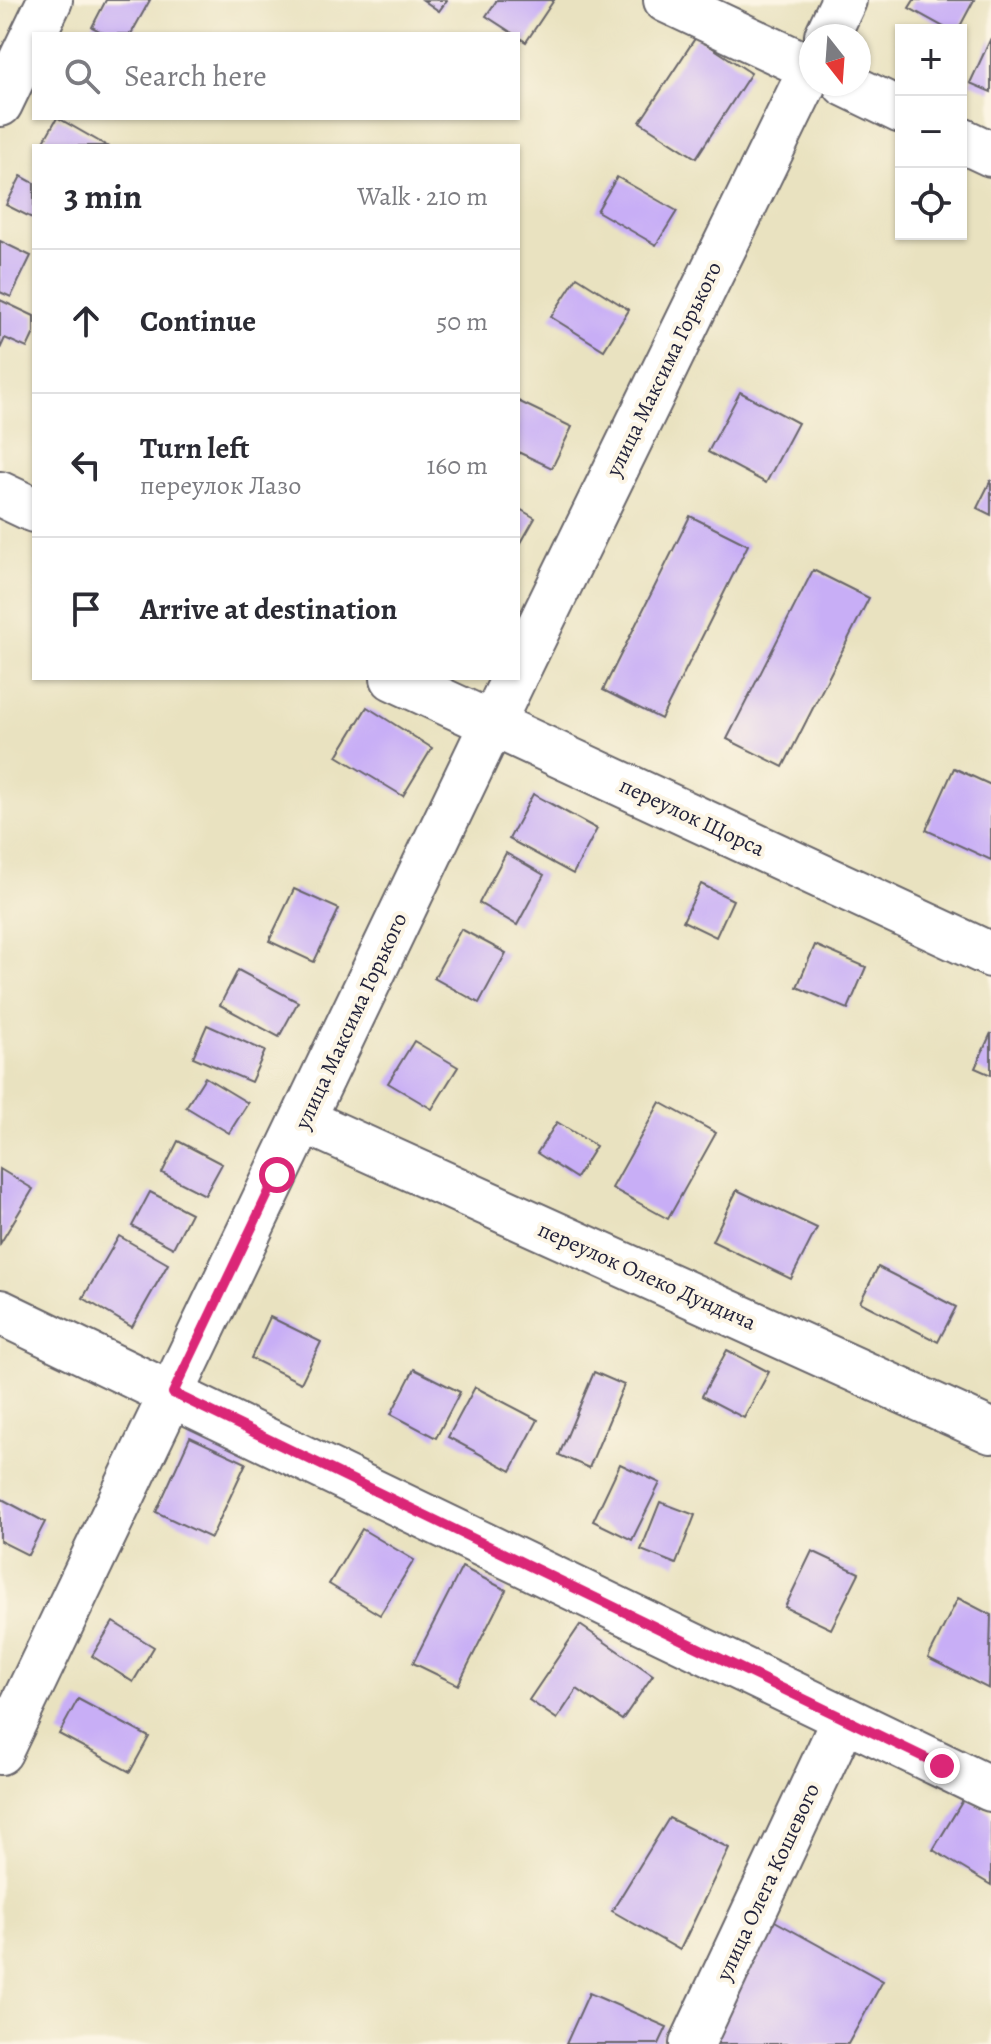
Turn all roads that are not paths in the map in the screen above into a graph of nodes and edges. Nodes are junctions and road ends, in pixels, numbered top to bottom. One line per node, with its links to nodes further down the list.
1 (50, 0): 5 (street)
2 (666, 0): 7 (street)
3 (844, 0): 4 (street)
4 (833, 24)
5 (35, 32)
6 (32, 37): 10 (street)
7 (799, 62)
8 (799, 93): 16 (street, улица Максима Горького)
9 (870, 96): 11 (street)
10 (0, 104)
11 (895, 108)
12 (967, 143): 13 (street)
13 (991, 154)
14 (0, 494): 15 (street)
15 (32, 509)
16 (520, 666)
17 (397, 680): 19 (street, переулок Щорса)
18 (513, 680): 19 (street, улица Максима Горького)
19 (491, 724): 20 (street, переулок Щорса); 21 (street, улица Максима Горького)
20 (991, 955)
21 (303, 1120): 23 (street, улица Максима Горького); 24 (street, переулок Олеко Дундича)
22 (0, 1312): 23 (street)
23 (173, 1393): 25 (street); 26 (street, улица Максима Горького)
24 (991, 1431)
25 (844, 1719): 27 (street); 28 (street, улица Олега Кошевого)
26 (0, 1752)
27 (991, 1789)
28 (692, 2044)

